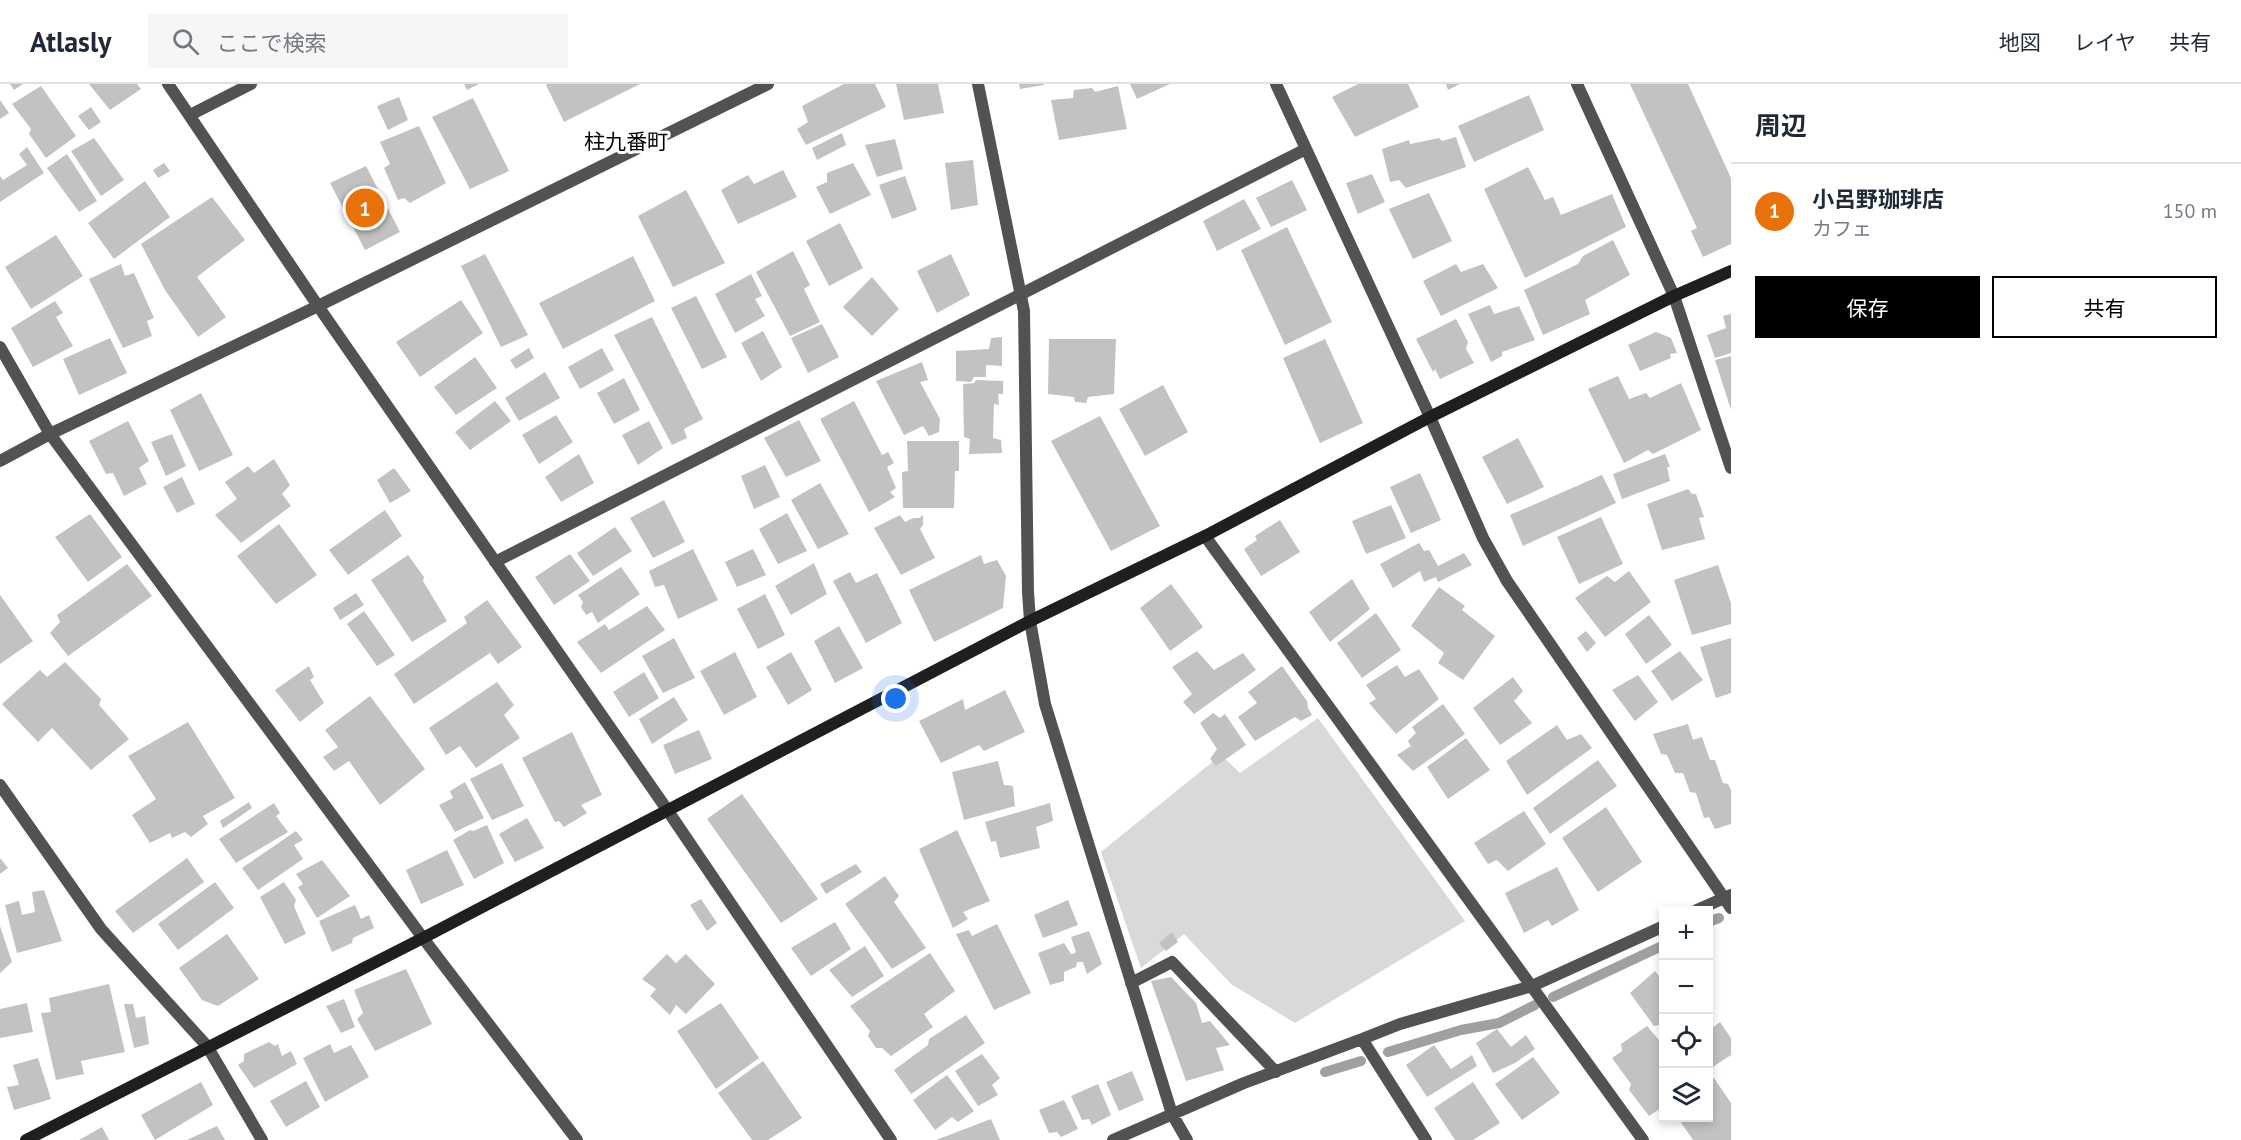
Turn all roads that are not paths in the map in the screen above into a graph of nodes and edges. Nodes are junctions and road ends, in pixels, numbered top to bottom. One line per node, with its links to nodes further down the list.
1 (168, 84): 7 (street)
2 (251, 84): 7 (street)
3 (768, 84): 12 (street)
4 (978, 84): 10 (street)
5 (1276, 84): 8 (street)
6 (1576, 84): 11 (street)
7 (190, 115): 12 (street)
8 (1306, 149): 10 (street); 14 (street)
9 (1731, 271): 11 (street)
10 (1021, 293): 19 (street); 20 (street)
11 (1674, 296): 14 (street); 17 (street)
12 (318, 306): 15 (street); 19 (street)
13 (0, 347): 15 (street)
14 (1430, 417): 18 (street); 23 (street)
15 (50, 434): 16 (street); 26 (street)
16 (0, 461)
17 (1731, 468)
18 (1204, 537): 20 (street); 28 (street)
19 (495, 562): 22 (street)
20 (1030, 621): 22 (street); 27 (street)
21 (0, 784): 30 (street)
22 (668, 811): 26 (street); 36 (street)
23 (1729, 900): 24 (street)
24 (1710, 906)
25 (1659, 928): 28 (street)
26 (423, 938): 30 (street); 35 (street)
27 (1131, 983): 31 (street); 32 (street)
28 (1532, 986): 29 (street); 40 (street)
29 (1362, 1039): 31 (street); 39 (street)
30 (207, 1046): 33 (street); 34 (street)
31 (1276, 1072): 32 (street)
32 (1172, 1114): 37 (street); 38 (street)
33 (26, 1140)
34 (262, 1140)
35 (578, 1140)
36 (891, 1140)
37 (1113, 1140)
38 (1187, 1140)
39 (1426, 1140)
40 (1642, 1140)

